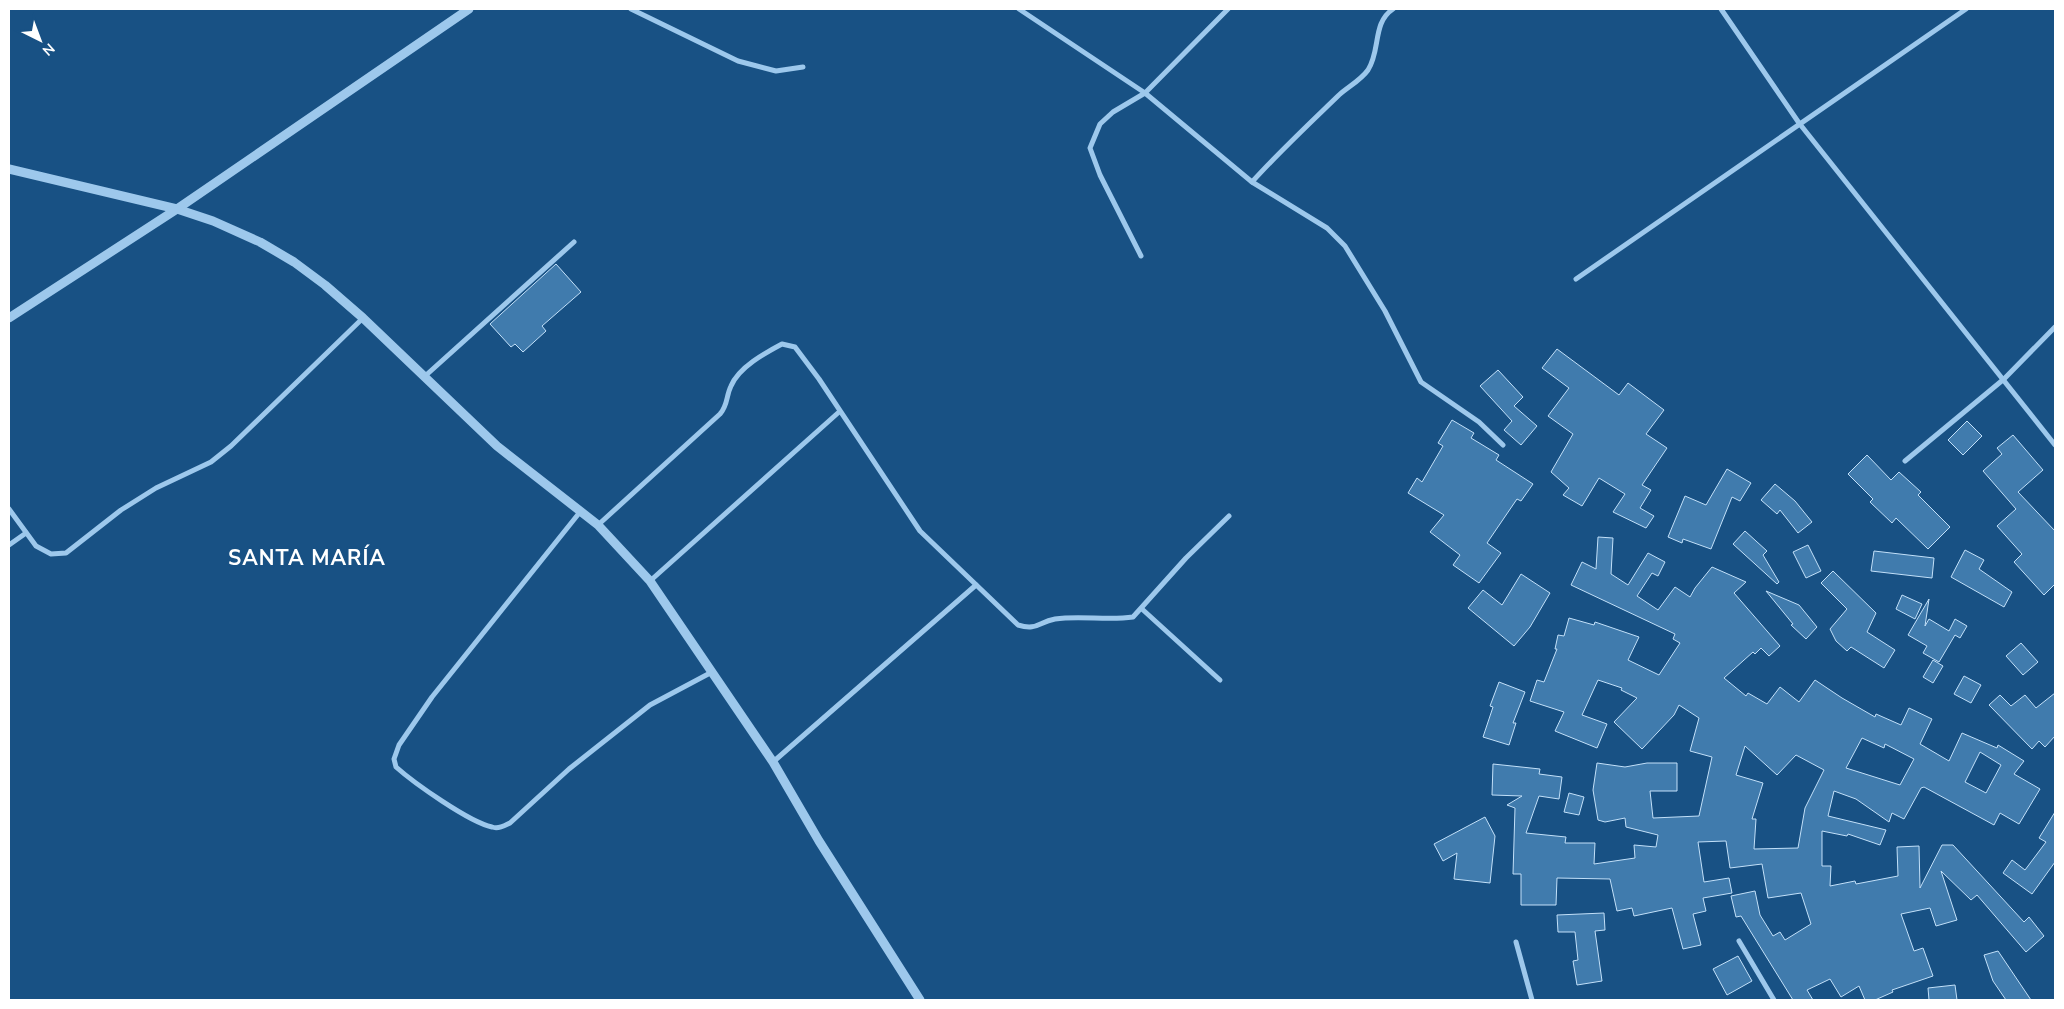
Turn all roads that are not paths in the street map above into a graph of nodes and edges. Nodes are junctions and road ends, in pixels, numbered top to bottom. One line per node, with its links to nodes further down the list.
1 (470, 9): 13 (street)
2 (631, 9): 8 (street)
3 (1019, 9): 9 (street)
4 (1228, 9): 9 (street)
5 (1393, 9): 12 (street)
6 (1721, 9): 10 (street)
7 (1966, 9): 10 (street)
8 (803, 67)
9 (1145, 93): 12 (street); 15 (street)
10 (1799, 123): 16 (street); 21 (street)
11 (9, 169): 13 (street)
12 (1252, 182): 23 (street)
13 (177, 209): 17 (street); 18 (street)
14 (574, 242): 20 (street)
15 (1141, 256)
16 (1576, 279)
17 (9, 318)
18 (363, 318): 20 (street); 30 (street)
19 (2055, 327): 21 (street)
20 (424, 377): 27 (street)
21 (2004, 378): 24 (street); 25 (street)
22 (839, 412): 29 (street); 32 (street); 33 (street)
23 (1503, 445)
24 (2055, 445)
25 (1905, 461)
26 (9, 509): 30 (street)
27 (580, 512): 29 (street); 35 (street)
28 (1228, 516): 34 (street)
29 (598, 525): 32 (street)
30 (26, 533): 31 (street)
31 (9, 545)
32 (650, 581): 35 (street)
33 (976, 585): 34 (street); 37 (street)
34 (1142, 609): 36 (street)
35 (712, 672): 37 (street)
36 (1220, 680)
37 (774, 762): 40 (street)
38 (1739, 941): 42 (street)
39 (1516, 942): 41 (street)
40 (920, 1000)
41 (1532, 1000)
42 (1774, 1000)

